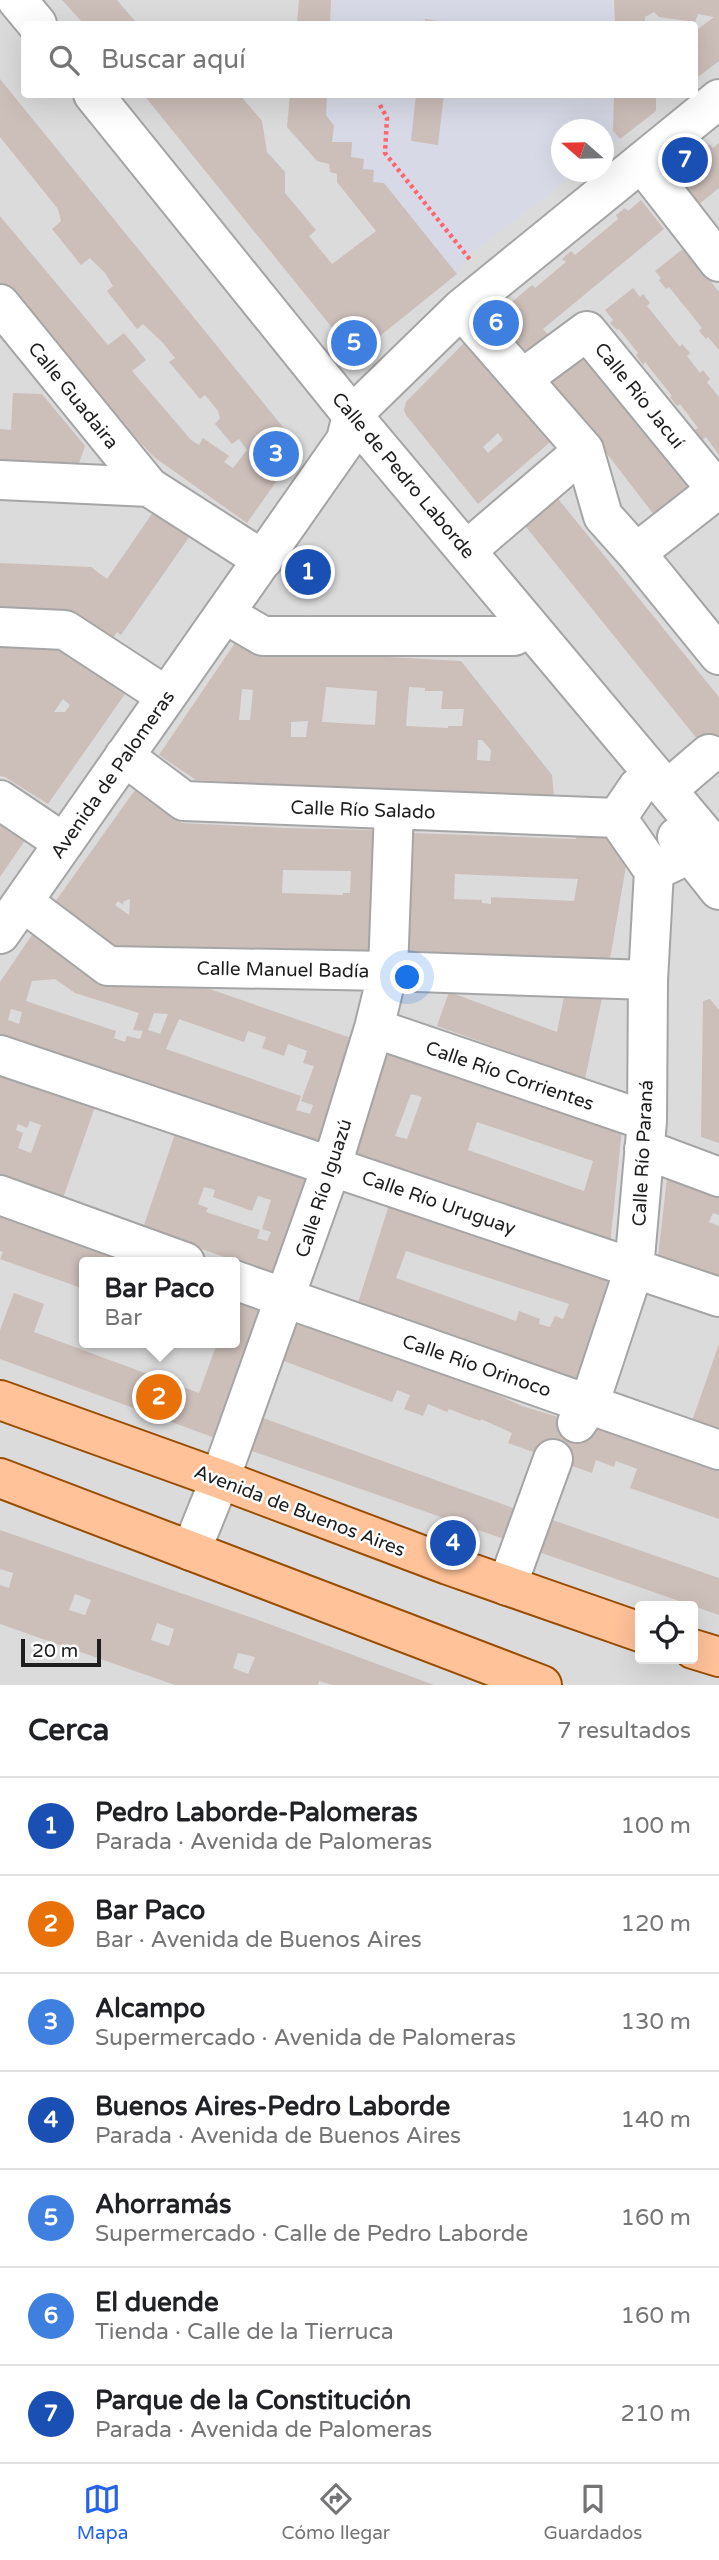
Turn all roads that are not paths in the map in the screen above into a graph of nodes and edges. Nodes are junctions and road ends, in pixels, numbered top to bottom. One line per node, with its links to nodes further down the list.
1 (17, 0): 2 (street)
2 (34, 21)
3 (96, 98): 10 (street, Calle de Pedro Laborde)
4 (719, 99): 5 (street, Avenida de Palomeras)
5 (642, 163): 6 (street); 7 (street, Avenida de Palomeras)
6 (719, 262)
7 (461, 309): 9 (street); 10 (street, Avenida de Palomeras)
8 (6, 326): 13 (street, Calle Guadaira)
9 (522, 379): 11 (street); 14 (street, Calle Río Jacuí)
10 (349, 427): 15 (street, Calle de Pedro Laborde); 17 (street, Avenida de Palomeras); 20 (street, Calle de Pedro Laborde)
11 (584, 450): 15 (street); 16 (street)
12 (0, 480): 13 (street)
13 (149, 487): 17 (street)
14 (718, 489): 16 (street)
15 (467, 550): 25 (street, Calle de Pedro Laborde)
16 (636, 553): 21 (street)
17 (263, 560): 18 (street, Avenida de Palomeras)
18 (225, 614): 20 (street); 22 (street, Avenida de Palomeras)
19 (0, 627): 22 (street)
20 (513, 636): 25 (street, Calle de Pedro Laborde)
21 (719, 655)
22 (166, 696): 24 (street, Avenida de Palomeras)
23 (709, 754): 25 (street)
24 (124, 755): 27 (street, Calle Río Salado); 28 (street, Avenida de Palomeras)
25 (641, 798): 27 (street, Calle Río Salado); 29 (street, Calle de Pedro Laborde); 30 (street)
26 (0, 800): 28 (street)
27 (394, 810): 34 (street, Calle Río Iguazú)
28 (64, 843): 32 (street, Avenida de Palomeras)
29 (705, 853): 30 (street); 31 (street, Calle de Pedro Laborde)
30 (654, 872): 35 (street, Calle Río Paraná)
31 (719, 890)
32 (23, 902): 33 (street, Avenida de Palomeras); 34 (street, Calle Manuel Badía)
33 (0, 934)
34 (388, 971): 35 (street, Calle Manuel Badía); 36 (street, Calle Río Iguazú)
35 (648, 980): 38 (street, Calle Río Paraná)
36 (374, 1028): 38 (street, Calle Río Corrientes); 39 (street, Calle Río Iguazú)
37 (0, 1055): 39 (street, Calle Río Uruguay)
38 (646, 1135): 40 (street, Calle Río Corrientes); 43 (street, Calle Río Paraná)
39 (332, 1165): 43 (street, Calle Río Uruguay); 46 (street, Calle Río Iguazú)
40 (719, 1177)
41 (0, 1195): 42 (street)
42 (171, 1257)
43 (634, 1269): 45 (street, Calle Río Uruguay); 48 (street, Calle Río Paraná)
44 (240, 1282): 46 (street, Calle Río Orinoco)
45 (719, 1297)
46 (286, 1299): 48 (street, Calle Río Orinoco); 52 (street, Calle Río Iguazú)
47 (0, 1401): 52 (main road, Avenida de Buenos Aires)
48 (583, 1414): 49 (street, Calle Río Orinoco)
49 (719, 1450)
50 (553, 1459): 54 (street)
51 (0, 1478): 53 (main road)
52 (220, 1479): 53 (street, Calle Río Iguazú); 54 (main road, Avenida de Buenos Aires)
53 (191, 1551): 58 (main road)
54 (507, 1586): 55 (main road, Avenida de Buenos Aires)
55 (635, 1630)
56 (698, 1651): 57 (main road)
57 (719, 1657)
58 (537, 1684)

